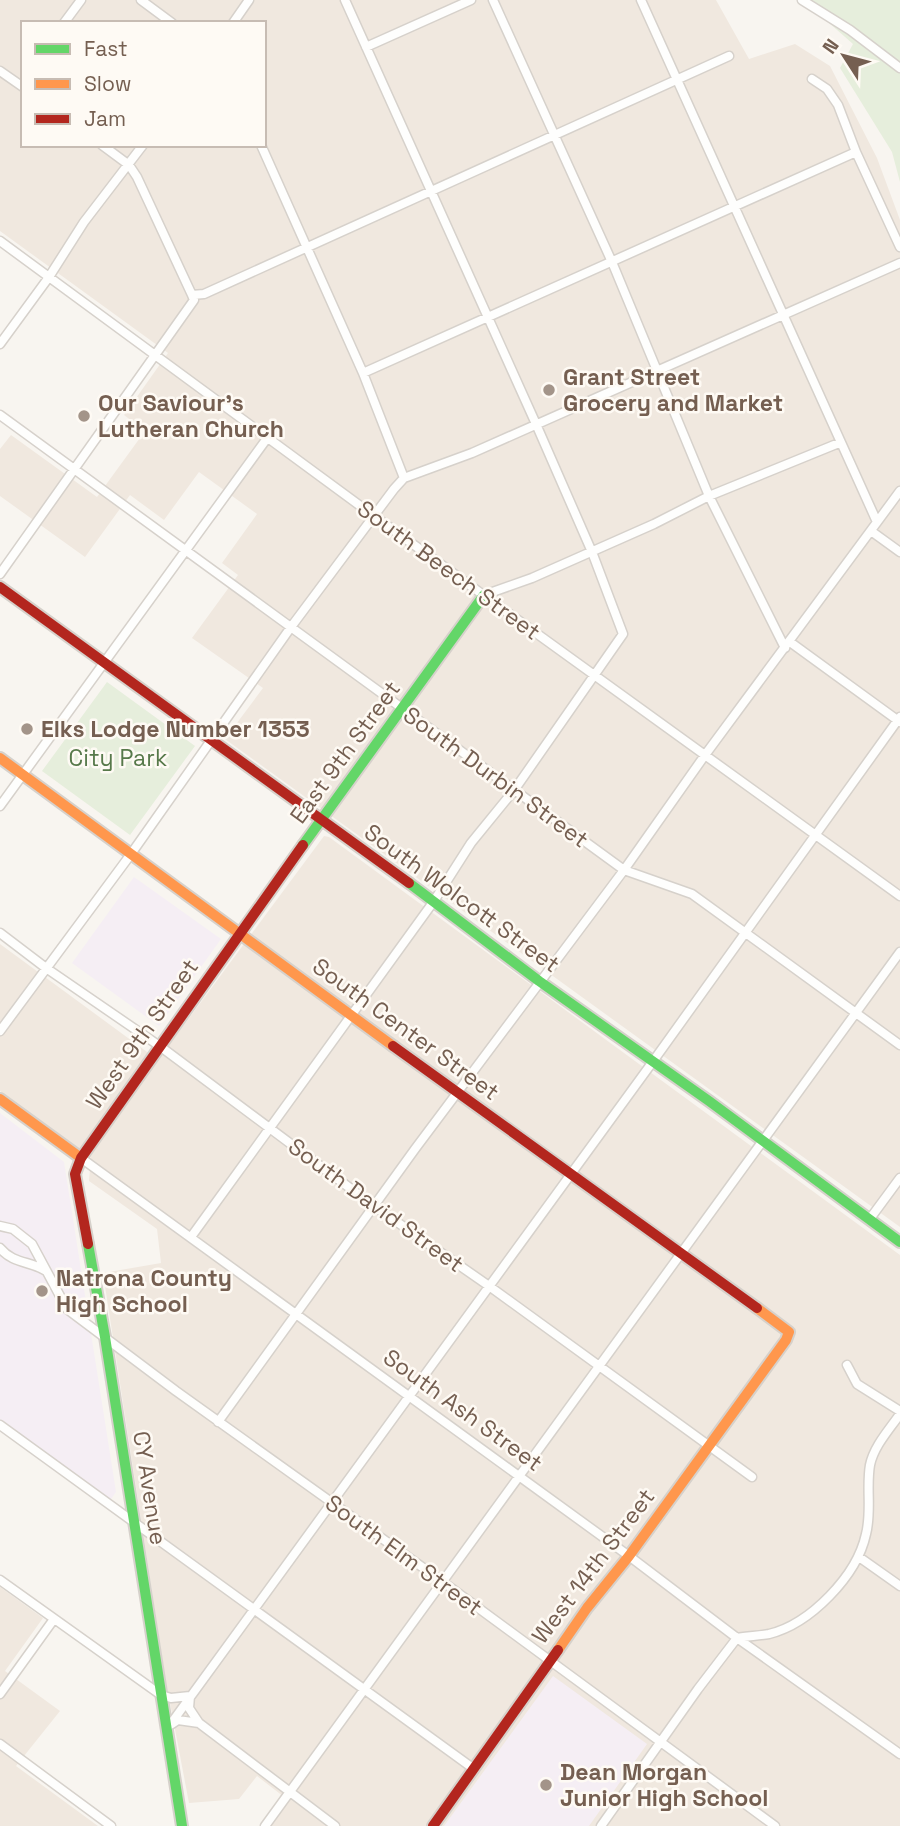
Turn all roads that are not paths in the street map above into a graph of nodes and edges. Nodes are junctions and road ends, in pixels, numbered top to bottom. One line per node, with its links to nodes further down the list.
1 (81, 0): 9 (street)
2 (141, 0): 10 (street)
3 (249, 0): 11 (street)
4 (345, 0): 12 (street)
5 (471, 0): 12 (street)
6 (493, 0): 19 (street)
7 (640, 0): 17 (street)
8 (802, 0): 14 (street)
9 (65, 21)
10 (169, 21)
11 (234, 21)
12 (366, 47): 25 (street)
13 (729, 56): 17 (street)
14 (900, 68)
15 (0, 71): 18 (street)
16 (812, 79): 23 (street)
17 (678, 81): 19 (street); 26 (street)
18 (21, 84)
19 (554, 136): 25 (street); 30 (street)
20 (105, 147): 24 (street)
21 (142, 147): 24 (street)
22 (262, 147): 28 (street)
23 (856, 152): 26 (street); 29 (street)
24 (129, 165): 32 (street); 33 (street)
25 (430, 191): 28 (street); 35 (street)
26 (735, 208): 30 (street); 34 (street)
27 (0, 241): 32 (street, South Beech Street)
28 (307, 246): 33 (street); 39 (street)
29 (900, 247)
30 (612, 262): 35 (street); 38 (street)
31 (900, 263): 34 (street)
32 (49, 277): 36 (street); 37 (street, South Beech Street)
33 (192, 295): 37 (street)
34 (783, 315): 38 (street); 43 (street)
35 (487, 319): 39 (street); 41 (street)
36 (0, 344)
37 (155, 355): 42 (street, South Beech Street); 44 (street)
38 (659, 371): 41 (street); 47 (street)
39 (363, 373): 45 (street)
40 (0, 415): 44 (street, South Durbin Street)
41 (536, 424): 45 (street); 52 (street)
42 (268, 437): 48 (street, South Beech Street); 51 (street)
43 (839, 443): 47 (street); 49 (street)
44 (72, 470): 51 (street, South Durbin Street); 54 (street)
45 (404, 478): 48 (street)
46 (900, 491): 49 (street)
47 (709, 496): 52 (street); 58 (street)
48 (374, 516): 56 (street, South Beech Street); 57 (street)
49 (877, 522): 50 (street)
50 (871, 531): 53 (street); 58 (street)
51 (186, 550): 57 (street, South Durbin Street); 59 (street)
52 (592, 552): 56 (street); 60 (street)
53 (900, 552)
54 (0, 574)
55 (0, 587): 59 (main road, South Wolcott Street)
56 (484, 595): 60 (street, South Beech Street); 61 (main road, East 9th Street)
57 (291, 627): 61 (street, South Durbin Street); 63 (street)
58 (787, 645): 62 (street); 64 (street)
59 (104, 661): 63 (main road, South Wolcott Street); 66 (street)
60 (594, 674): 64 (street, South Beech Street); 67 (street)
61 (402, 710): 67 (street, South Durbin Street); 69 (main road, East 9th Street)
62 (899, 720): 70 (street)
63 (210, 741): 69 (main road, South Wolcott Street); 71 (street)
64 (705, 755): 70 (street, South Beech Street); 72 (street)
65 (0, 758): 66 (main road, South Center Street)
66 (22, 774): 68 (street); 71 (main road, South Center Street)
67 (515, 789): 72 (street, South Durbin Street); 74 (street)
68 (0, 806)
69 (320, 820): 74 (main road, South Wolcott Street); 76 (main road, East 9th Street)
70 (814, 834): 73 (street, South Beech Street); 77 (street)
71 (131, 854): 76 (main road, South Center Street); 79 (street)
72 (624, 870): 77 (street, South Durbin Street); 80 (street)
73 (900, 896)
74 (434, 901): 80 (main road, South Wolcott Street); 82 (street)
75 (0, 933): 79 (street, South David Street)
76 (239, 933): 82 (main road, South Center Street); 85 (main road, West 9th Street)
77 (746, 933): 81 (street, South Durbin Street); 86 (street)
78 (900, 952): 81 (street)
79 (46, 968): 83 (street); 85 (street, South David Street)
80 (539, 981): 86 (main road, South Wolcott Street); 87 (street)
81 (855, 1013): 84 (street, South Durbin Street); 90 (street)
82 (352, 1014): 87 (main road, South Center Street); 89 (street)
83 (0, 1031)
84 (900, 1045)
85 (160, 1047): 89 (street, South David Street); 91 (main road, West 9th Street)
86 (653, 1060): 90 (main road, South Wolcott Street); 92 (street)
87 (457, 1093): 92 (main road, South Center Street); 94 (street)
88 (0, 1100): 91 (main road, South Ash Street)
89 (270, 1127): 94 (street, South David Street); 97 (street)
90 (763, 1140): 95 (main road, South Wolcott Street); 100 (street)
91 (81, 1158): 97 (street, South Ash Street); 105 (main road, CY Avenue)
92 (570, 1172): 100 (main road, South Center Street); 102 (street)
93 (900, 1178): 95 (street)
94 (374, 1206): 102 (street, South David Street); 103 (street)
95 (869, 1220): 98 (main road, South Wolcott Street)
96 (0, 1226): 101 (street, South Elm Street)
97 (191, 1237): 103 (street, South Ash Street)
98 (900, 1242)
99 (0, 1248): 101 (street)
100 (681, 1253): 104 (main road, South Center Street); 107 (street)
101 (47, 1272): 105 (street, South Elm Street)
102 (489, 1286): 107 (street, South David Street); 108 (street)
103 (296, 1314): 108 (street, South Ash Street); 110 (street)
104 (789, 1332): 112 (main road, West 14th Street)
105 (105, 1338): 110 (street, South Elm Street); 116 (main road, CY Avenue)
106 (847, 1365): 109 (street)
107 (598, 1366): 112 (street, South David Street); 113 (street)
108 (409, 1395): 113 (street, South Ash Street); 115 (street)
109 (900, 1413): 118 (street)
110 (218, 1422): 115 (street, South Elm Street)
111 (0, 1425): 116 (street)
112 (709, 1446): 114 (street, South David Street); 117 (main road, West 14th Street)
113 (519, 1477): 117 (street, South Ash Street); 120 (street)
114 (752, 1477)
115 (331, 1503): 120 (street, South Elm Street); 122 (street)
116 (135, 1523): 122 (street); 128 (main road, CY Avenue)
117 (629, 1556): 124 (street, South Ash Street); 125 (main road, West 14th Street)
118 (859, 1557): 121 (street); 124 (street)
119 (0, 1580): 123 (street)
120 (443, 1582): 125 (street, South Elm Street); 126 (street)
121 (900, 1586)
122 (254, 1609): 126 (street); 129 (street)
123 (54, 1619): 127 (street); 128 (street)
124 (737, 1638): 132 (street); 134 (street, South Ash Street)
125 (548, 1661): 132 (street, South Elm Street); 135 (main road, West 14th Street)
126 (364, 1689): 135 (street); 136 (street)
127 (0, 1694)
128 (161, 1695): 129 (street); 131 (main road, CY Avenue)
129 (190, 1696): 130 (street); 131 (street)
130 (199, 1723): 131 (street); 136 (street)
131 (167, 1728): 139 (main road, CY Avenue)
132 (662, 1742): 143 (street); 144 (street, South Elm Street)
133 (0, 1744): 137 (street)
134 (900, 1754)
135 (474, 1769): 142 (main road, West 14th Street)
136 (289, 1792): 140 (street); 141 (street)
137 (100, 1823): 138 (street)
138 (111, 1826)
139 (182, 1826)
140 (265, 1826)
141 (335, 1826)
142 (433, 1826)
143 (601, 1826)
144 (775, 1826)

